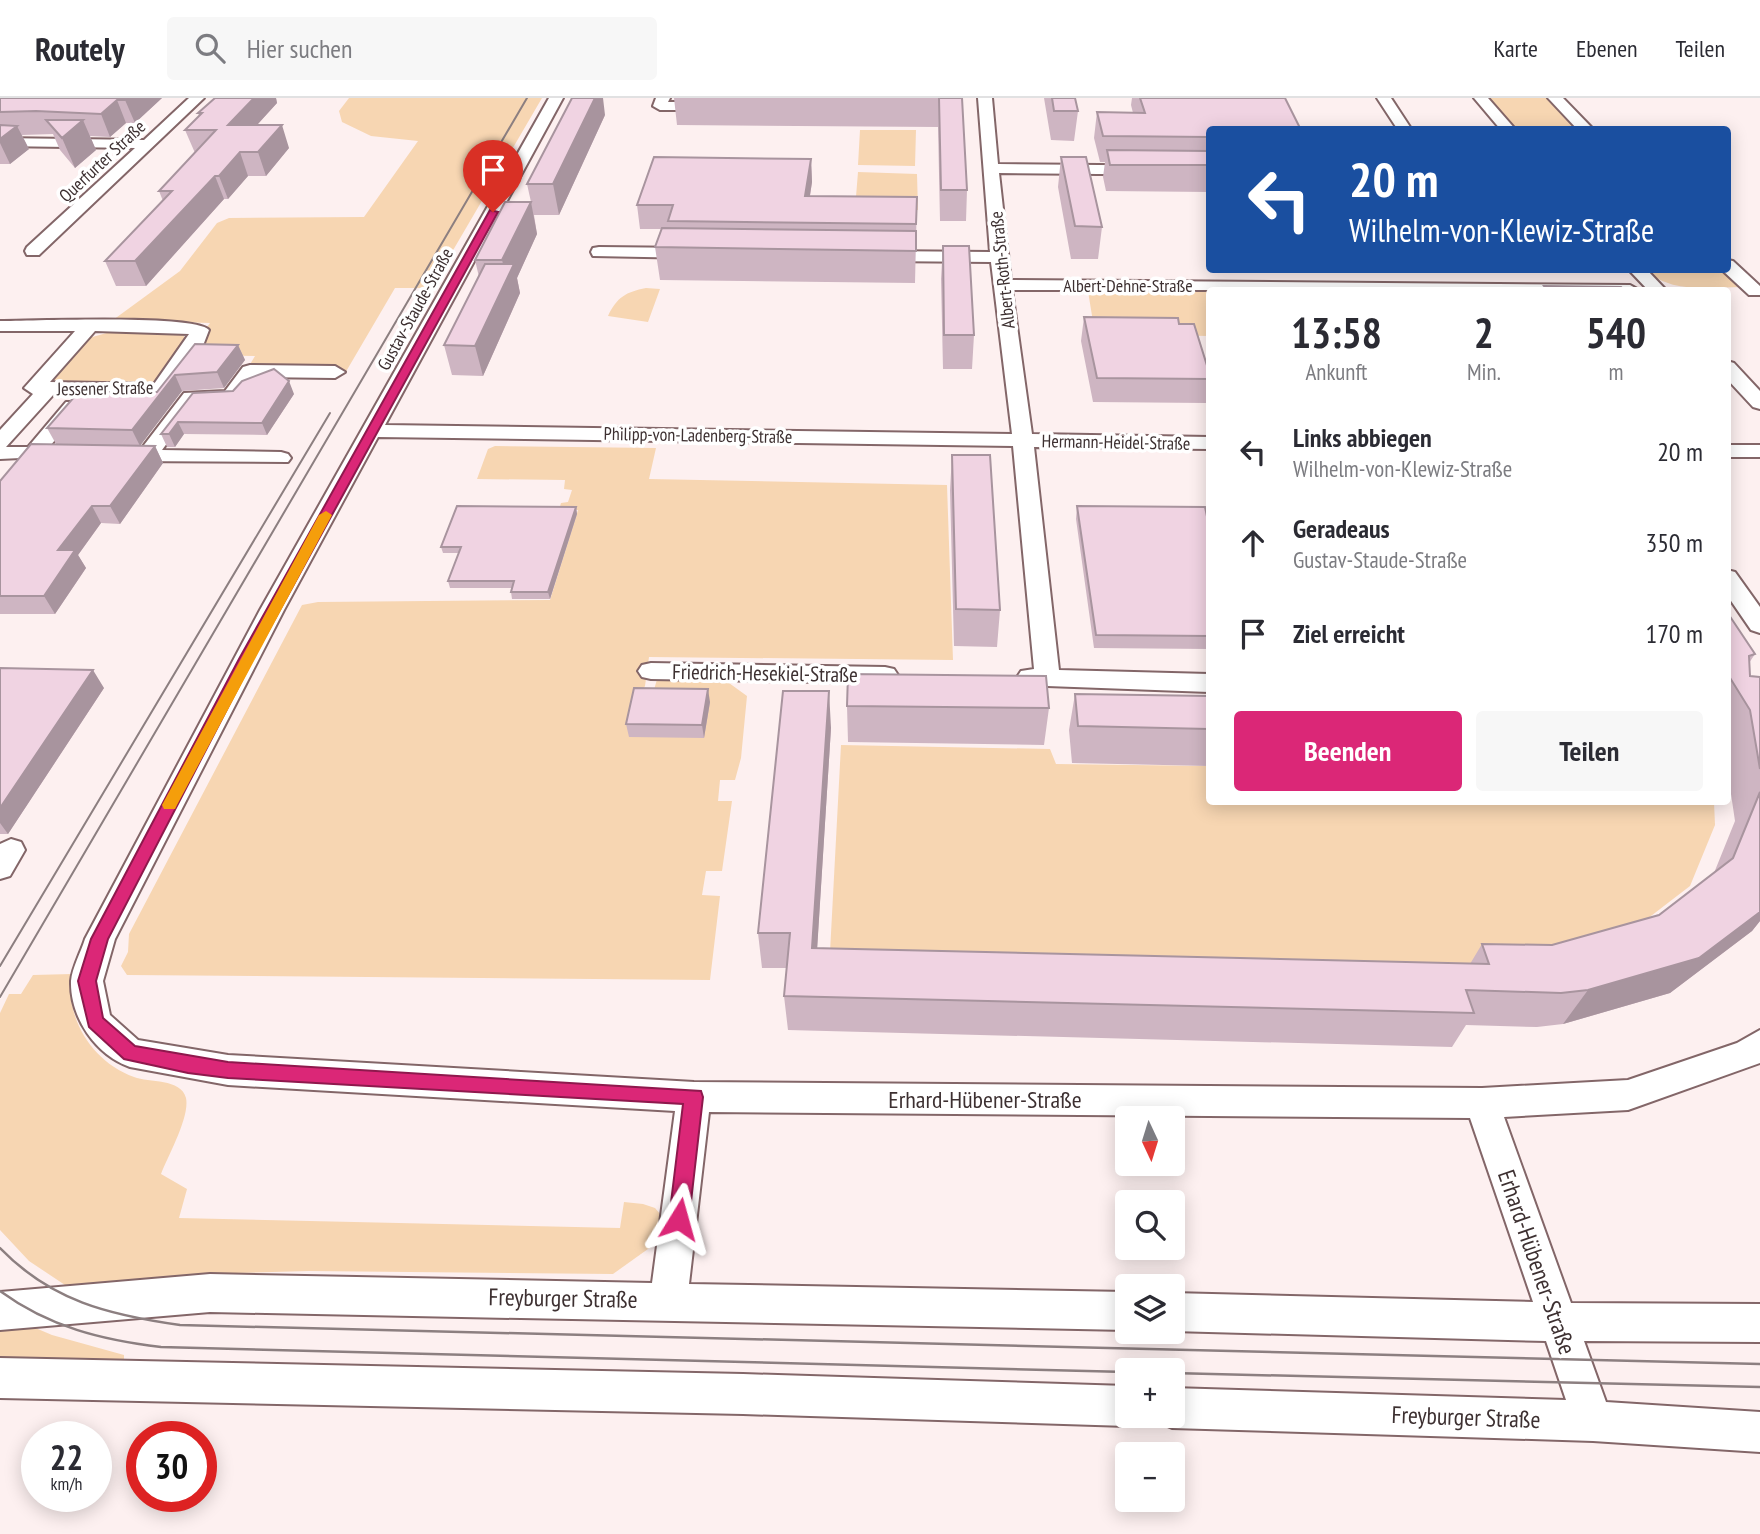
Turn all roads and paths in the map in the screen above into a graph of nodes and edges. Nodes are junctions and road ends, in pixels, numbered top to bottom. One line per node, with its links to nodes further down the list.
1 (197, 98): 13 (street, Querfurter Straße)
2 (556, 98): 36 (street, Gustav-Staude-Straße)
3 (663, 98): 8 (street)
4 (1384, 98): 9 (street)
5 (1480, 98): 10 (street)
6 (1555, 98): 11 (street)
7 (980, 105): 14 (street, Albert-Roth-Straße)
8 (728, 106)
9 (1402, 126)
10 (1505, 126)
11 (1583, 126)
12 (0, 142): 13 (street)
13 (148, 144): 16 (street, Querfurter Straße)
14 (992, 168): 15 (street); 20 (street, Albert-Roth-Straße)
15 (1206, 170)
16 (33, 251)
17 (599, 252): 18 (street)
18 (711, 254)
19 (864, 255): 20 (street)
20 (999, 257): 24 (street, Albert-Roth-Straße)
21 (1731, 268): 28 (street)
22 (1500, 273): 25 (street)
23 (1641, 273): 26 (street)
24 (1003, 285): 25 (street, Albert-Dehne-Straße); 37 (street, Albert-Roth-Straße)
25 (1510, 287)
26 (1654, 287)
27 (1731, 291): 28 (street)
28 (1757, 291)
29 (0, 326): 30 (street, Jessener Straße)
30 (89, 327): 33 (street, Jessener Straße); 33 (street, Jessener Straße)
31 (1731, 371): 34 (street)
32 (335, 372): 35 (street)
33 (48, 389): 38 (street)
34 (1760, 403)
35 (184, 405): 43 (street); 46 (street)
36 (372, 431): 37 (street, Philipp-von-Ladenberg-Straße); 59 (street, Gustav-Staude-Straße)
37 (1023, 441): 39 (street, Hermann-Heidel-Straße); 54 (street)
38 (0, 442)
39 (1206, 443)
40 (1731, 451): 41 (street)
41 (1760, 451)
42 (0, 453): 43 (street)
43 (34, 453): 44 (street); 48 (street)
44 (59, 454)
45 (97, 454): 46 (street)
46 (147, 455): 47 (street)
47 (281, 458)
48 (0, 472)
49 (1731, 583): 50 (street)
50 (1760, 625)
51 (651, 671): 52 (street, Friedrich-Hesekiel-Straße)
52 (911, 675)
53 (1006, 677): 54 (street)
54 (1047, 678): 55 (street)
55 (1206, 683)
56 (0, 857): 57 (street)
57 (0, 868)
58 (1760, 1044): 60 (street, Erhard-Hübener-Straße)
59 (694, 1097): 60 (street, Erhard-Hübener-Straße); 61 (street)
60 (1482, 1103): 65 (street, Erhard-Hübener-Straße)
61 (668, 1300): 62 (street, Freyburger Straße); 63 (street, Freyburger Straße)
62 (0, 1311)
63 (1115, 1311)
64 (1185, 1312): 65 (street)
65 (1558, 1322): 66 (street); 70 (street, Erhard-Hübener-Straße)
66 (1760, 1323)
67 (0, 1378): 68 (street)
68 (1115, 1406)
69 (1185, 1408): 70 (street, Freyburger Straße)
70 (1593, 1421): 71 (street, Freyburger Straße)
71 (1760, 1432)

